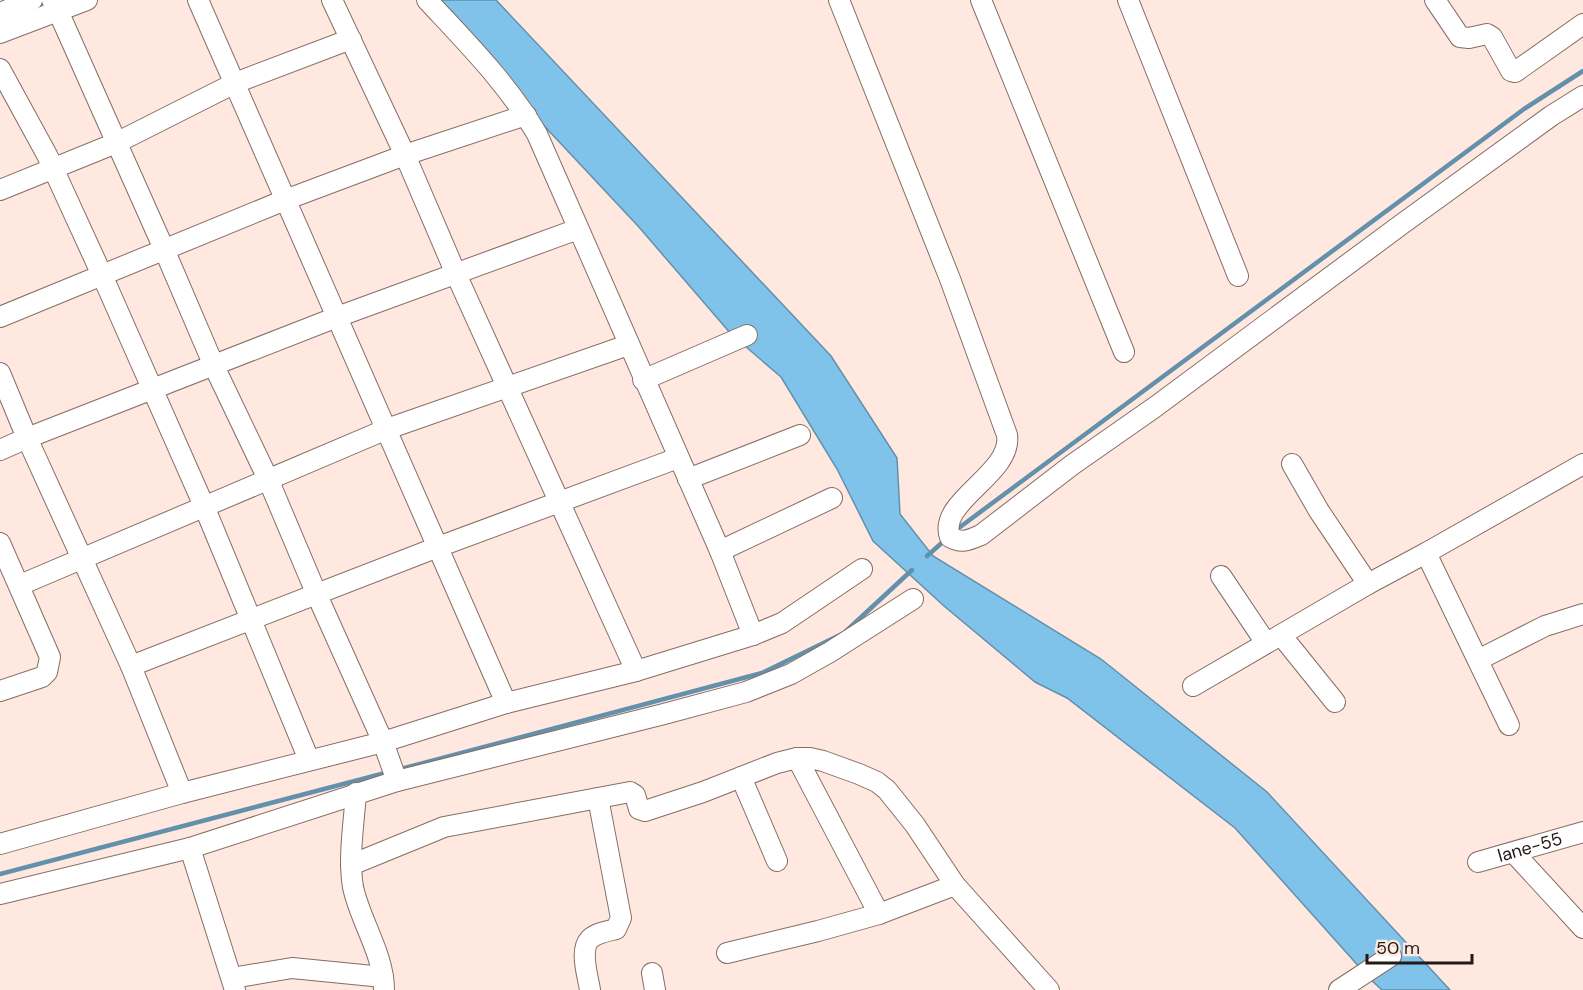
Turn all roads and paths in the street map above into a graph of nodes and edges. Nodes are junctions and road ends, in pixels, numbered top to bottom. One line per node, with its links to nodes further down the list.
1 (32, 0): 11 (street)
2 (87, 0): 10 (street)
3 (198, 0): 16 (street)
4 (332, 0): 14 (street)
5 (427, 0): 18 (street)
6 (839, 0): 17 (street)
7 (981, 0): 33 (street)
8 (1128, 0): 28 (street)
9 (1435, 0): 12 (street)
10 (55, 5): 13 (street); 19 (street)
11 (0, 13)
12 (1583, 24)
13 (0, 33)
14 (351, 39): 16 (street); 20 (street)
15 (0, 69): 21 (street)
16 (235, 83): 19 (street); 23 (street)
17 (1583, 96)
18 (526, 116): 20 (street); 24 (street)
19 (116, 143): 21 (street); 25 (street)
20 (405, 155): 23 (street); 26 (street)
21 (53, 169): 22 (street); 27 (street)
22 (0, 190)
23 (285, 200): 25 (street); 30 (street)
24 (578, 229): 26 (street); 32 (street)
25 (164, 249): 27 (street); 34 (street)
26 (456, 274): 30 (street); 37 (street)
27 (102, 275): 29 (street); 38 (street)
28 (1238, 276)
29 (0, 317)
30 (337, 317): 34 (street); 39 (street)
31 (747, 335): 36 (street)
32 (628, 345): 36 (street); 37 (street)
33 (1124, 352)
34 (214, 366): 38 (street); 46 (street)
35 (0, 373): 41 (street)
36 (643, 381): 43 (street)
37 (507, 387): 39 (street); 49 (street)
38 (152, 390): 41 (street); 50 (street)
39 (387, 429): 46 (street); 52 (street)
40 (800, 435): 47 (street)
41 (27, 438): 42 (street); 55 (street)
42 (0, 450)
43 (678, 458): 47 (street); 49 (street)
44 (1292, 464): 58 (street)
45 (1583, 464): 54 (street)
46 (268, 479): 50 (street); 60 (street)
47 (688, 479): 53 (street)
48 (832, 498): 53 (street)
49 (559, 502): 52 (street); 68 (street)
50 (204, 506): 55 (street); 63 (street)
51 (0, 544): 59 (street)
52 (438, 547): 60 (street); 72 (street)
53 (720, 551): 64 (street)
54 (1426, 553): 58 (street); 66 (street)
55 (82, 559): 59 (street); 67 (street)
56 (862, 569): 64 (street)
57 (1221, 576): 65 (street)
58 (1368, 584): 65 (street)
59 (20, 585): 70 (street)
60 (317, 595): 63 (street); 76 (street)
61 (913, 599): 76 (street)
62 (1583, 614): 66 (street)
63 (251, 620): 67 (street); 75 (street)
64 (753, 635): 68 (street)
65 (1273, 639): 69 (street); 71 (street)
66 (1478, 660): 73 (street)
67 (131, 666): 78 (street)
68 (636, 671): 72 (street)
69 (1193, 686)
70 (0, 691)
71 (1335, 702)
72 (506, 703): 76 (street)
73 (1509, 725)
74 (797, 758): 77 (street); 88 (street); 90 (street)
75 (309, 760): 76 (street); 78 (street)
76 (390, 763): 79 (street)
77 (741, 777): 80 (street); 85 (street)
78 (182, 793): 82 (street)
79 (356, 793): 83 (street); 87 (street)
80 (598, 798): 87 (street); 96 (street)
81 (1583, 832): 84 (street, lane-55)
82 (0, 844)
83 (190, 848): 89 (street); 94 (street)
84 (1514, 853): 86 (street, lane-55); 91 (street)
85 (777, 861)
86 (1478, 862)
87 (351, 865): 95 (street)
88 (955, 885): 90 (street); 97 (street)
89 (0, 894)
90 (879, 914): 92 (street)
91 (1583, 928)
92 (727, 953)
93 (1391, 956): 98 (street)
94 (234, 984): 95 (street)
95 (383, 984)
96 (590, 990)
97 (1049, 990)
98 (1339, 990)

